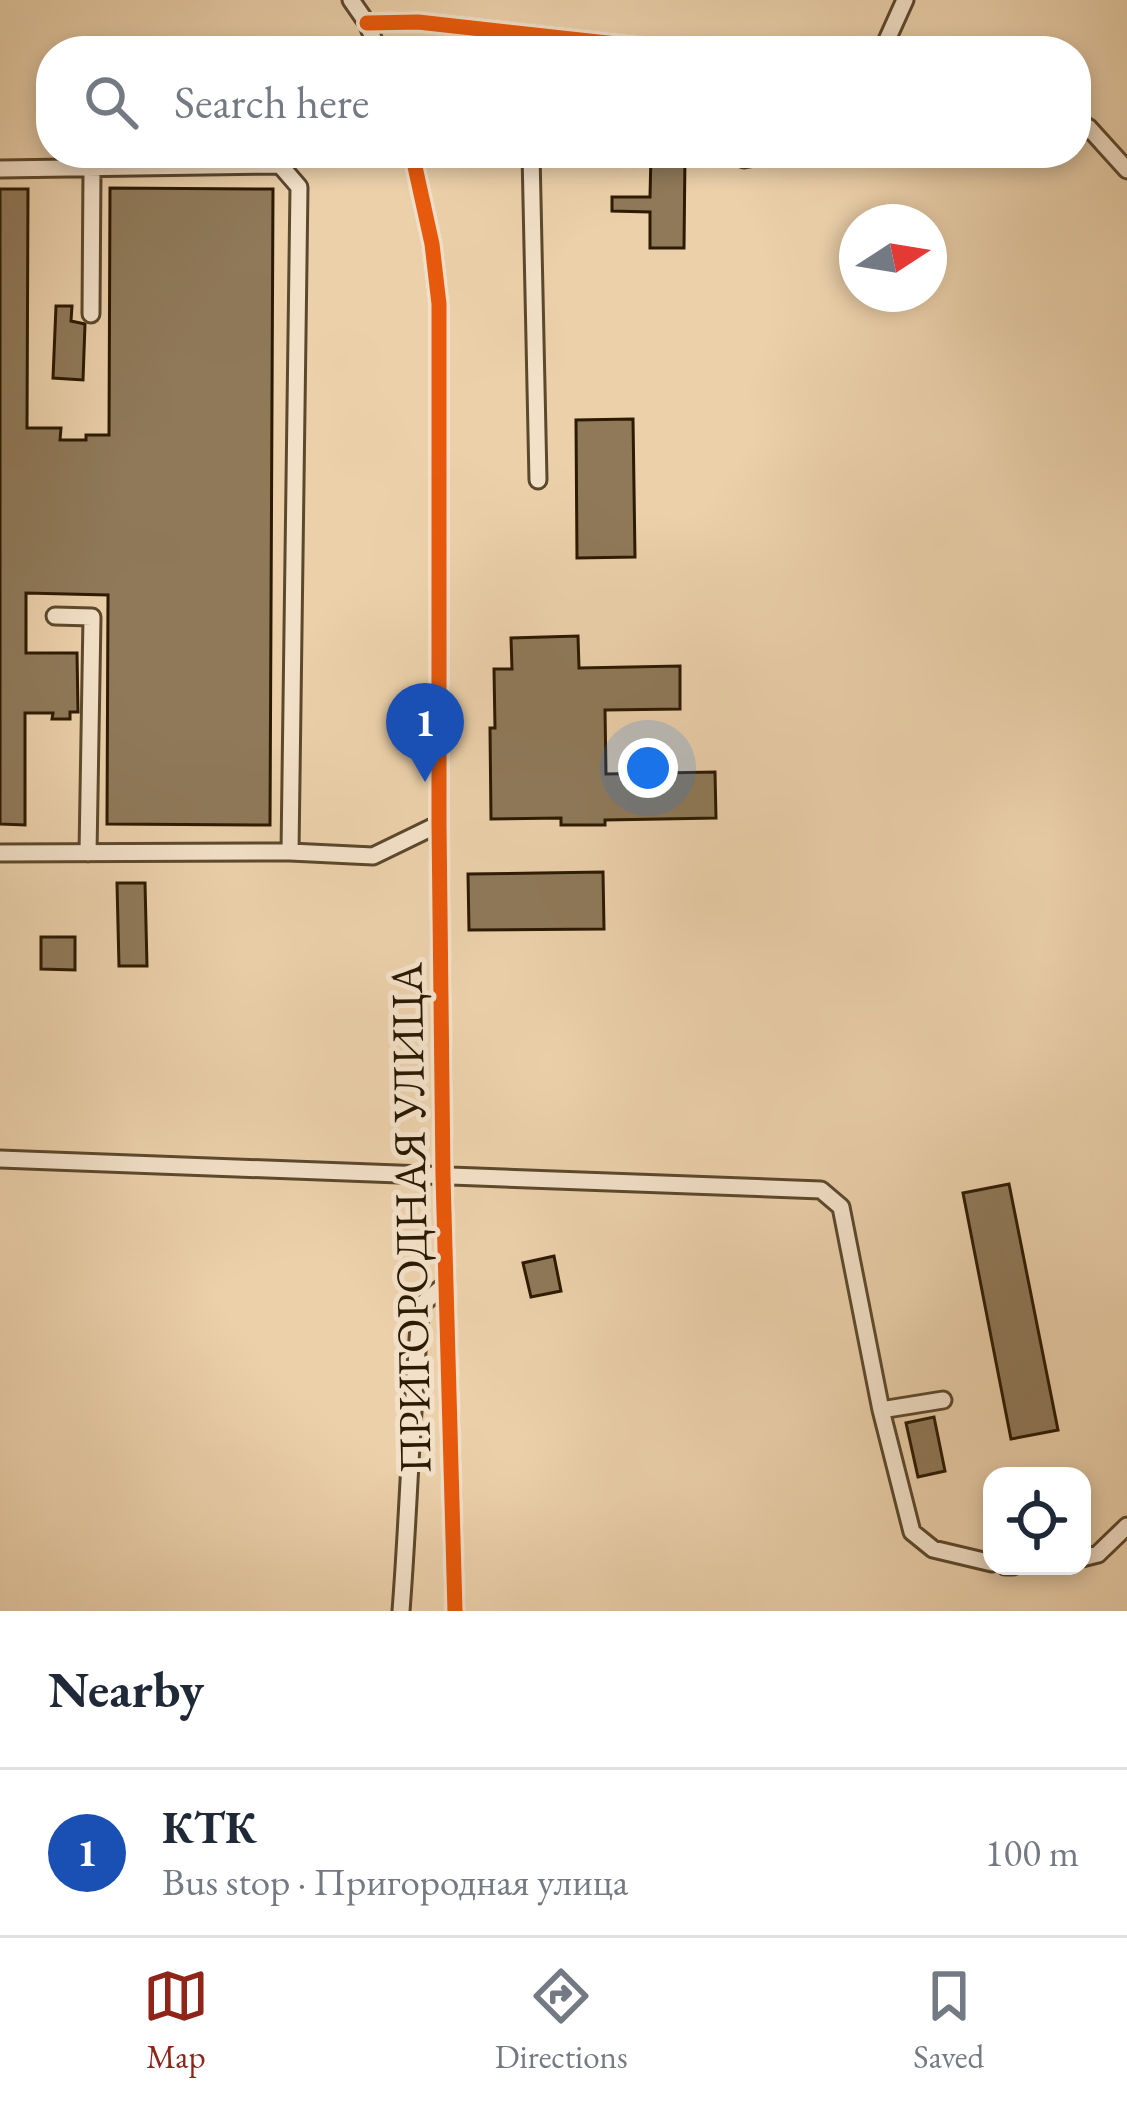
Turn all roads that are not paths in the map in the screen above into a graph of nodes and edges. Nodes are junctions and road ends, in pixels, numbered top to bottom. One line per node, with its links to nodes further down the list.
1 (351, 0): 3 (street)
2 (905, 0): 6 (street)
3 (367, 23): 4 (street); 5 (street)
4 (372, 36)
5 (492, 36)
6 (889, 36)
7 (1091, 130): 14 (street)
8 (139, 168): 13 (street)
9 (283, 168): 19 (street)
10 (415, 168): 18 (street, ПРИГОРОДНАЯ УЛИЦА)
11 (531, 168): 16 (street)
12 (0, 169): 13 (street)
13 (92, 169): 15 (street)
14 (1127, 170)
15 (91, 314)
16 (538, 480)
17 (56, 616): 20 (street)
18 (439, 824): 19 (street); 23 (street, ПРИГОРОДНАЯ УЛИЦА)
19 (290, 852): 20 (street)
20 (88, 853): 21 (street)
21 (0, 854)
22 (0, 1159): 23 (street)
23 (443, 1176): 24 (street, ПРИГОРОДНАЯ УЛИЦА); 26 (street)
24 (446, 1285): 30 (street); 31 (street, ПРИГОРОДНАЯ УЛИЦА)
25 (943, 1400): 26 (street)
26 (880, 1410): 29 (street)
27 (1127, 1526): 28 (street)
28 (1091, 1556)
29 (983, 1561)
30 (401, 1611)
31 (455, 1611)

